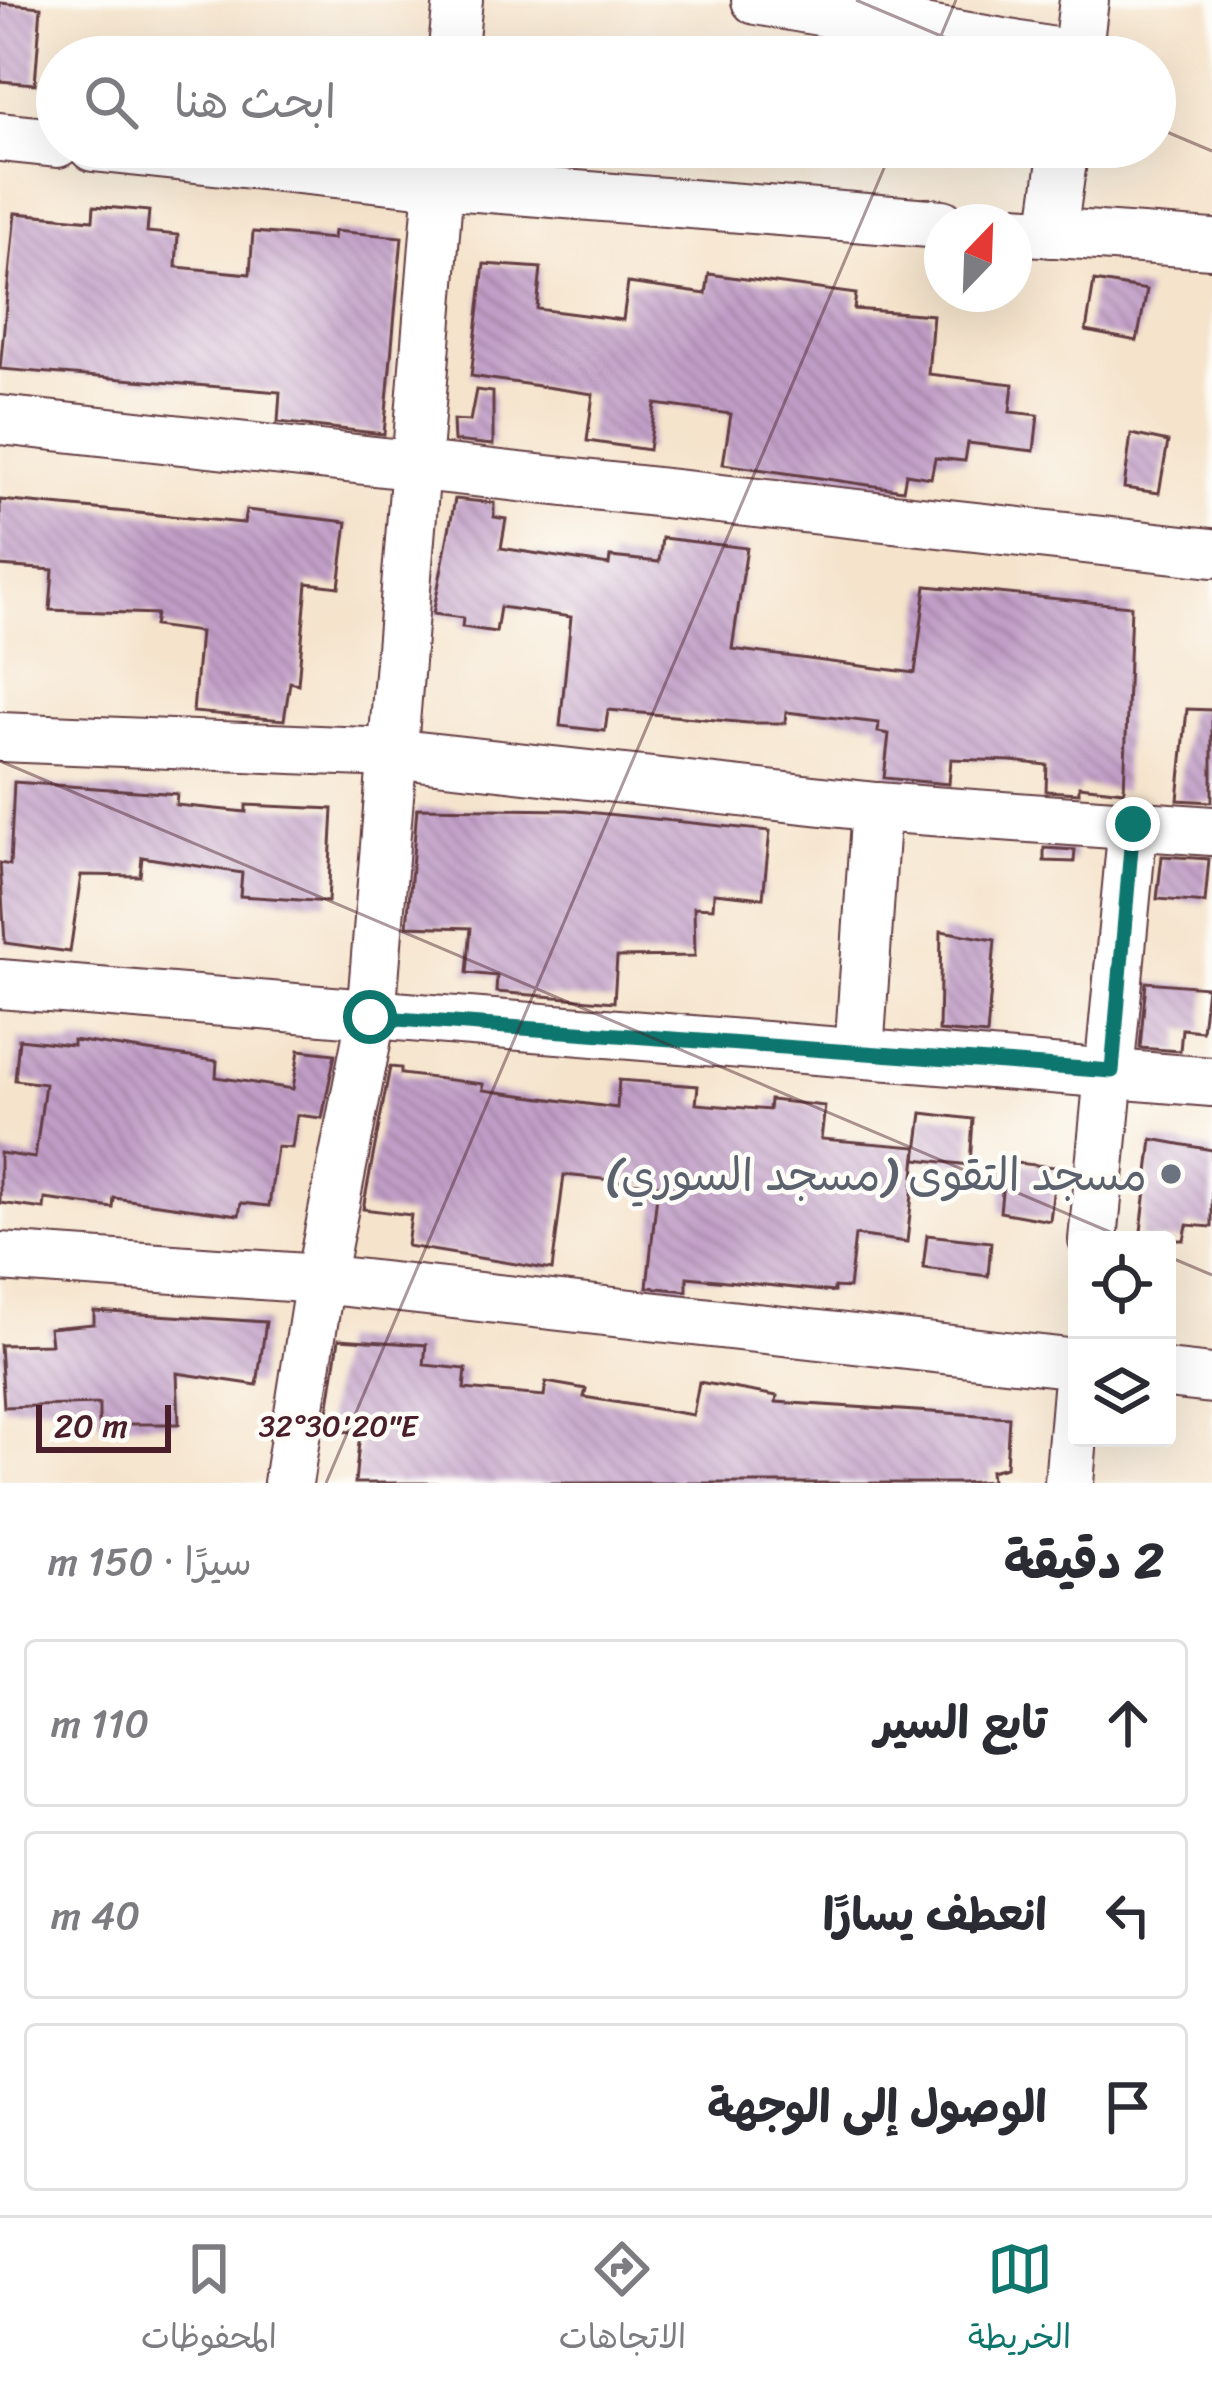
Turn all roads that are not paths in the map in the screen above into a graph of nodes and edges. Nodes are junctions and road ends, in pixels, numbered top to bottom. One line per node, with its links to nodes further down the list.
1 (458, 0): 4 (street)
2 (756, 0): 5 (street)
3 (1084, 0): 6 (street)
4 (454, 36)
5 (962, 36)
6 (1080, 36)
7 (0, 137): 8 (street)
8 (36, 141)
9 (440, 168): 16 (street)
10 (466, 168): 12 (street)
11 (1056, 168): 13 (street)
12 (924, 222)
13 (1033, 232): 14 (street)
14 (1212, 244)
15 (0, 420): 16 (street)
16 (415, 465): 17 (street); 19 (street)
17 (1212, 554)
18 (0, 736): 19 (street)
19 (392, 753): 20 (street); 24 (street)
20 (876, 807): 21 (street); 25 (street)
21 (1133, 824): 22 (street); 26 (street)
22 (1212, 831)
23 (0, 983): 24 (street)
24 (370, 1017): 25 (street); 30 (street)
25 (859, 1053): 26 (street)
26 (1112, 1071): 27 (street); 28 (street)
27 (1212, 1082)
28 (1094, 1231)
29 (0, 1257): 30 (street)
30 (320, 1279): 31 (street); 35 (street)
31 (1068, 1363)
32 (1176, 1375): 33 (street)
33 (1212, 1379)
34 (1072, 1447): 36 (street)
35 (288, 1483)
36 (1069, 1483)

